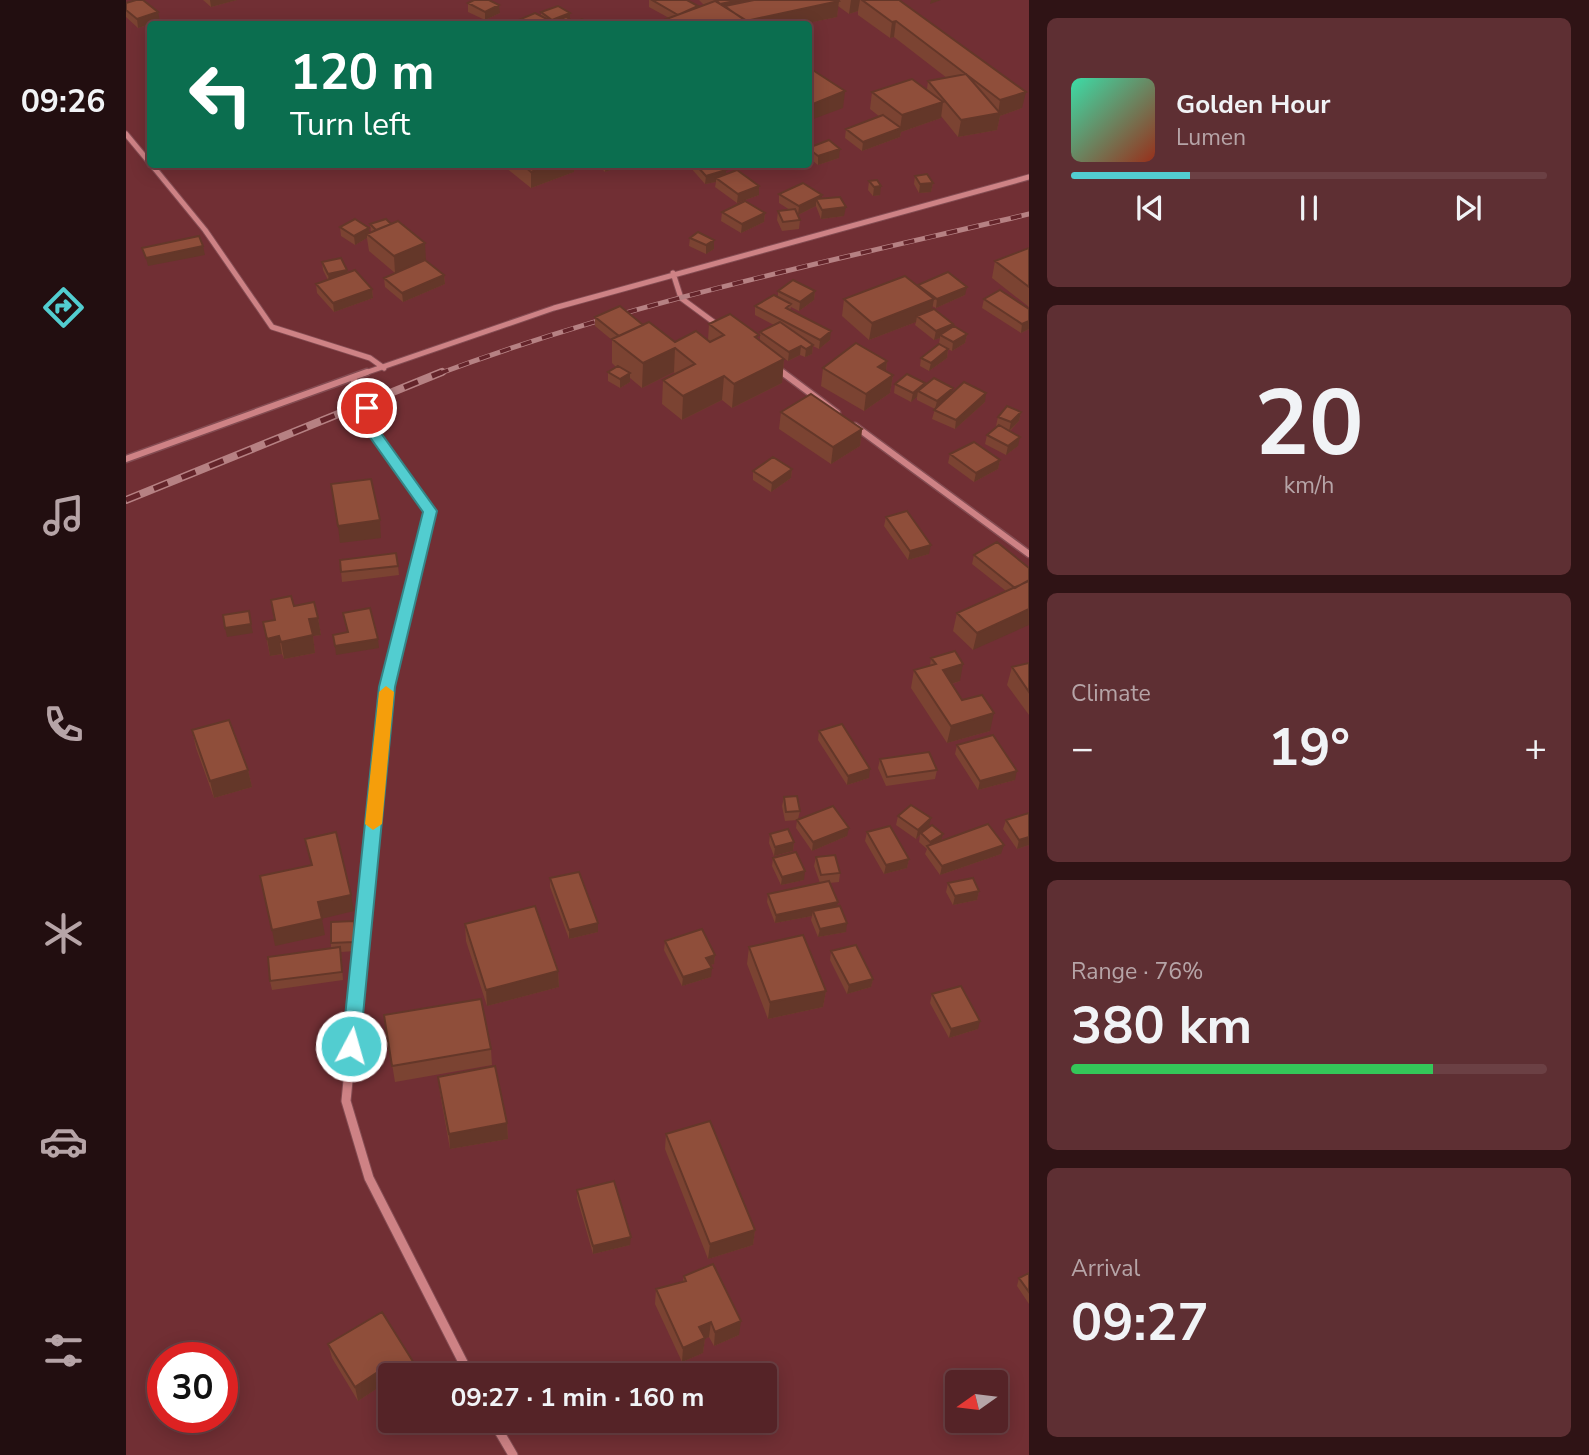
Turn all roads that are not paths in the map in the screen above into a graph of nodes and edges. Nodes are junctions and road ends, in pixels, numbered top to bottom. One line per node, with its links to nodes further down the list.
1 (126, 134): 2 (street)
2 (147, 159)
3 (154, 168): 8 (street)
4 (1029, 177): 5 (street)
5 (673, 273): 6 (street); 8 (street)
6 (726, 331)
7 (771, 364): 11 (street)
8 (384, 369): 9 (street)
9 (354, 378): 10 (street); 12 (street)
10 (126, 460)
11 (1029, 554)
12 (463, 1363)
13 (500, 1433): 14 (street)
14 (513, 1455)

